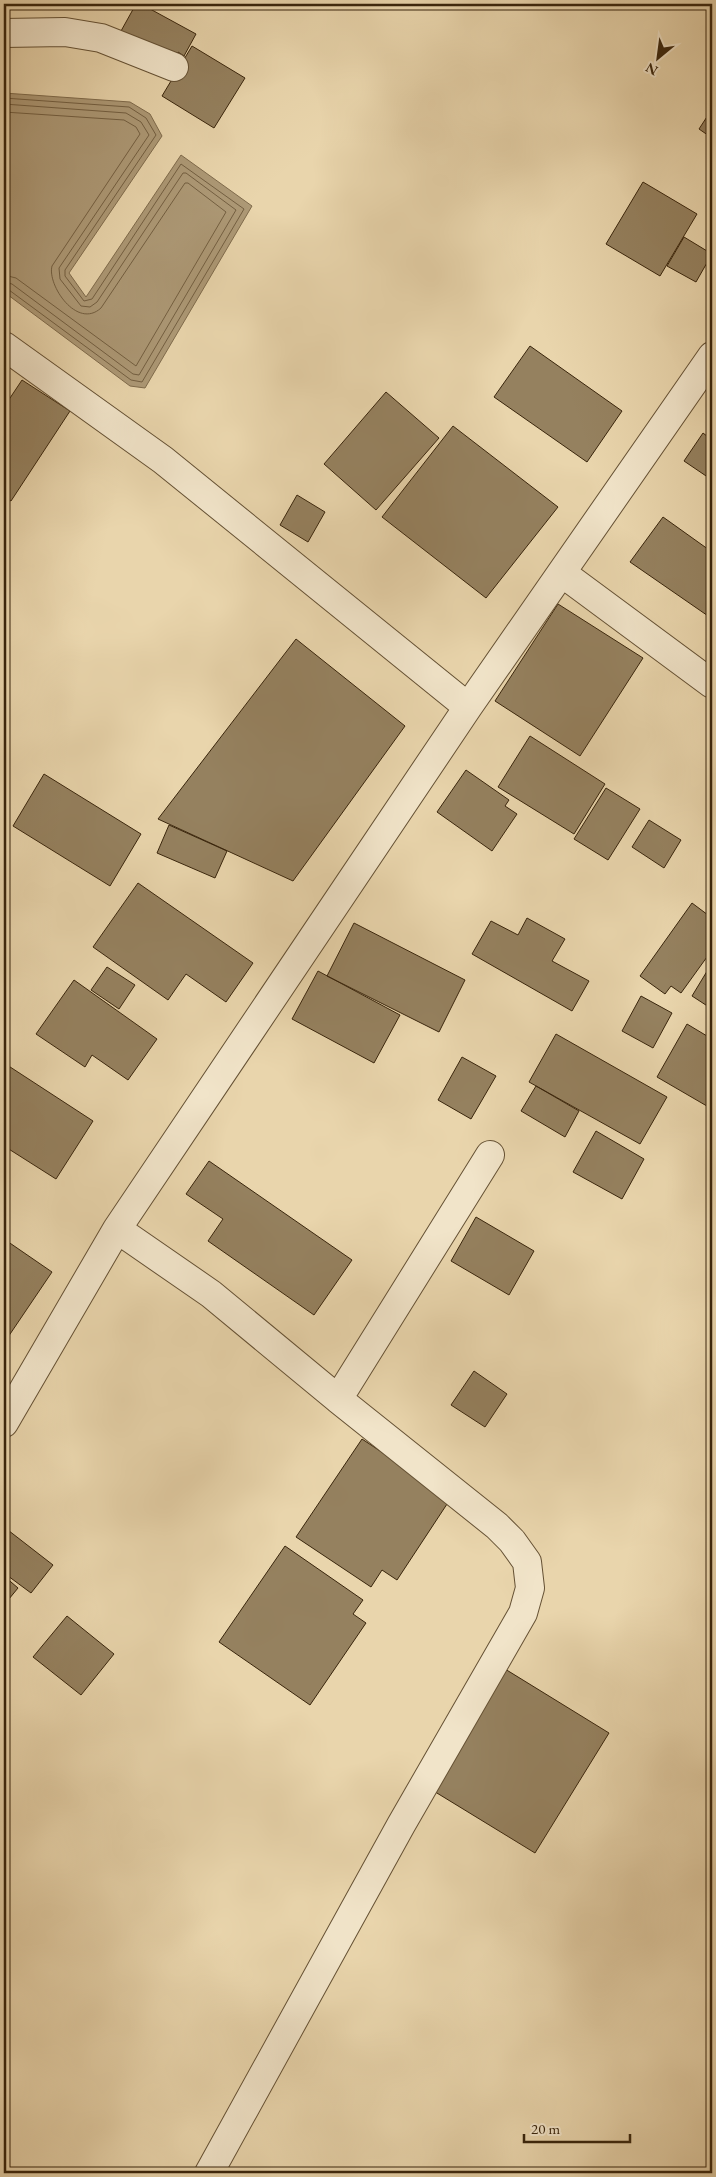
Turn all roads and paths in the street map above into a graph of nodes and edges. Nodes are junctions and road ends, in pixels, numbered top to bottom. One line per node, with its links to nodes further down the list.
1 (4, 33): 2 (street)
2 (174, 67)
3 (4, 346): 7 (street)
4 (712, 356): 5 (street)
5 (562, 574): 6 (street); 7 (street)
6 (712, 684)
7 (468, 707): 9 (street)
8 (490, 1156): 10 (street)
9 (117, 1229): 10 (street); 11 (street)
10 (338, 1399): 12 (street)
11 (4, 1423)
12 (209, 2173)

